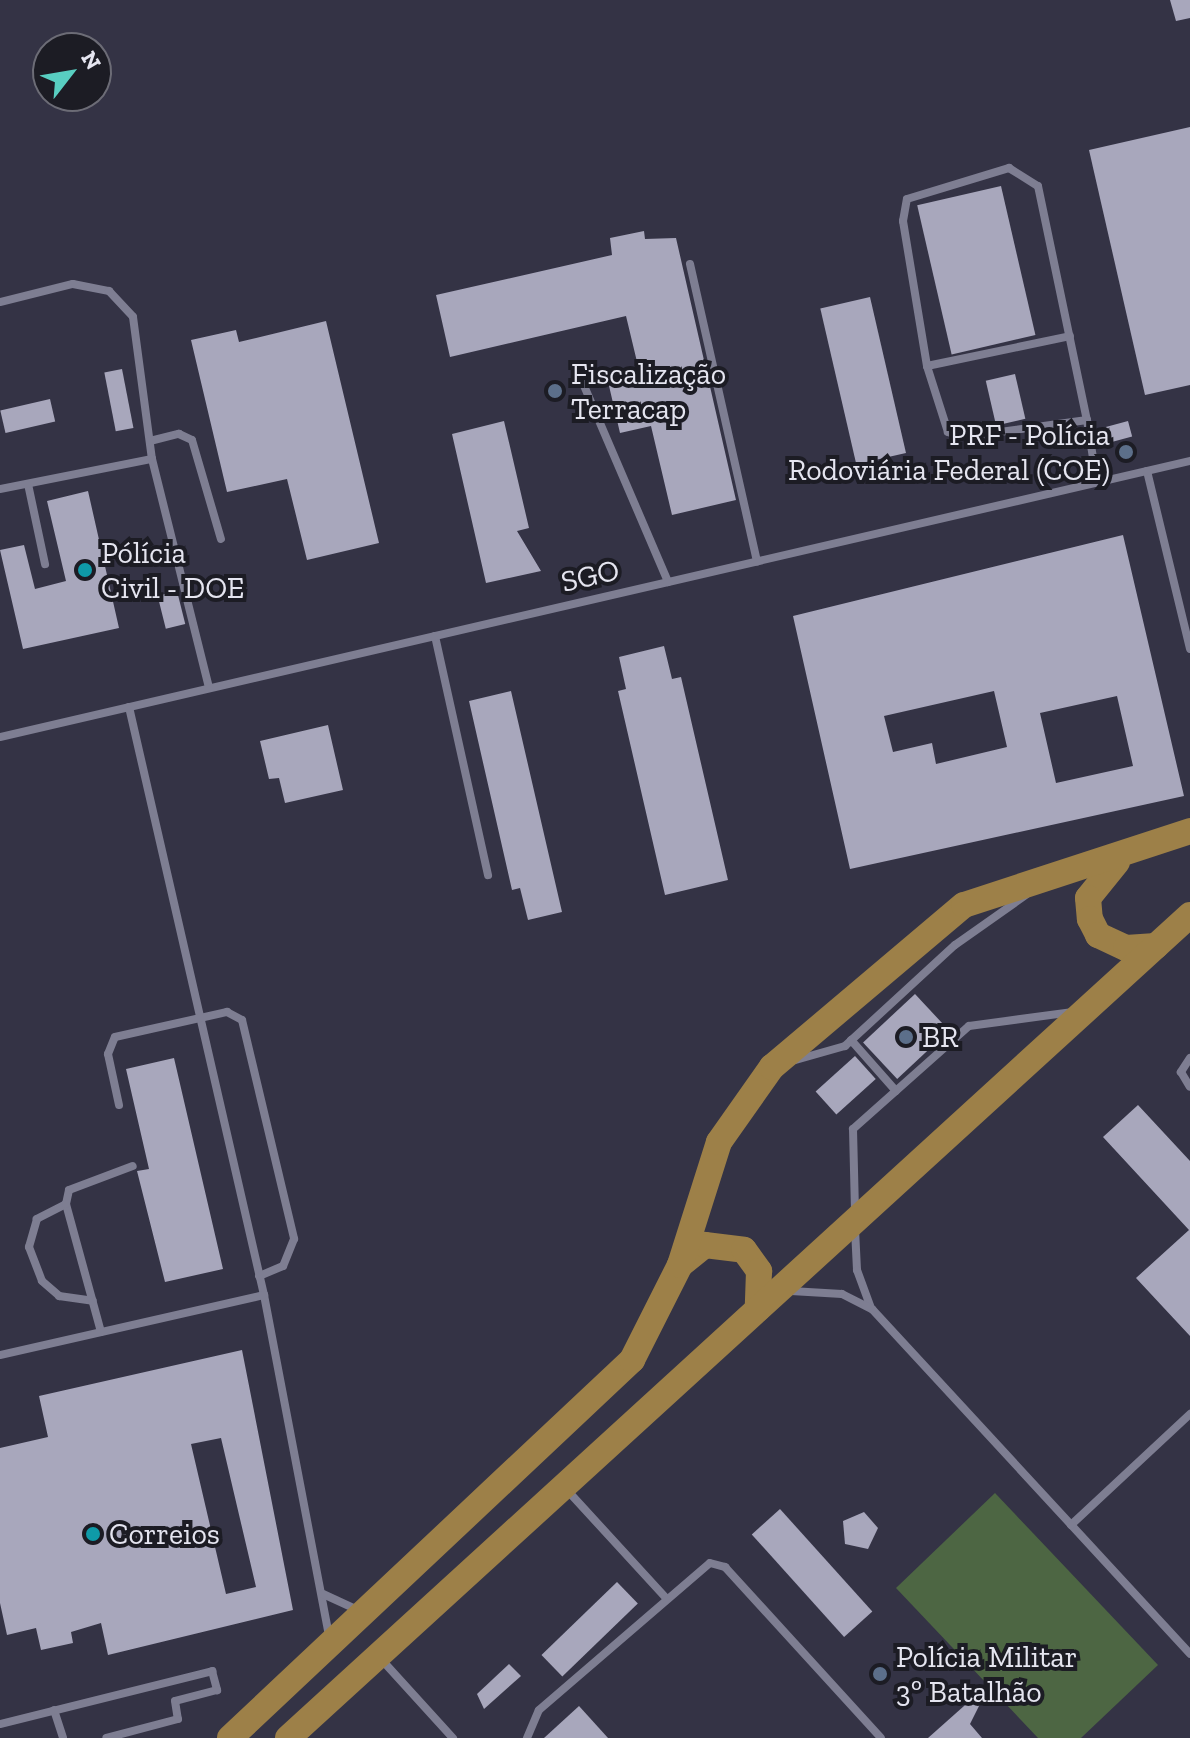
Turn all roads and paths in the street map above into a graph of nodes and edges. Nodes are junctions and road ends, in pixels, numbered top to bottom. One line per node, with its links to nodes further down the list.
1 (690, 264): 15 (lane)
2 (0, 302): 7 (lane)
3 (1070, 336): 4 (lane); 4 (lane); 6 (lane)
4 (927, 366): 6 (lane)
5 (576, 367): 17 (lane)
6 (1087, 420): 11 (lane)
7 (150, 441): 8 (lane); 14 (lane)
8 (152, 459): 12 (lane); 20 (lane)
9 (1190, 461): 10 (lane, SGO)
10 (1147, 471): 11 (lane, SGO); 19 (lane)
11 (1097, 483): 15 (lane, SGO)
12 (28, 484): 13 (lane); 16 (lane)
13 (0, 489)
14 (221, 539)
15 (757, 562): 17 (lane, SGO)
16 (45, 564)
17 (668, 582): 18 (lane, SGO)
18 (435, 636): 20 (lane, SGO); 25 (lane)
19 (1190, 649)
20 (209, 688): 21 (lane, SGO)
21 (129, 707): 22 (lane, SGO); 30 (lane)
22 (0, 737)
23 (1190, 831): 24 (main road)
24 (1120, 860): 26 (main road); 28 (main road)
25 (488, 875)
26 (1042, 883): 31 (lane); 33 (main road)
27 (1190, 915): 28 (main road)
28 (1156, 946): 29 (main road)
29 (1085, 1010): 35 (lane); 39 (main road)
30 (200, 1016): 36 (lane); 41 (lane); 41 (lane)
31 (851, 1040): 33 (lane); 35 (lane)
32 (1190, 1058): 34 (lane)
33 (772, 1067): 40 (main road)
34 (1190, 1087)
35 (896, 1091): 39 (lane)
36 (119, 1105)
37 (133, 1166): 38 (lane)
38 (66, 1204): 43 (lane); 43 (lane)
39 (855, 1220): 44 (main road); 45 (lane)
40 (680, 1265): 44 (main road); 53 (main road)
41 (259, 1276): 42 (lane)
42 (264, 1295): 46 (lane); 51 (lane)
43 (93, 1301): 46 (lane)
44 (765, 1303): 45 (lane); 49 (main road)
45 (872, 1309): 50 (lane)
46 (101, 1332): 47 (lane)
47 (0, 1355)
48 (1190, 1414): 50 (lane)
49 (564, 1486): 52 (lane); 56 (main road)
50 (1071, 1525): 55 (lane)
51 (323, 1594): 53 (lane); 54 (lane)
52 (665, 1597): 64 (lane); 65 (lane)
53 (368, 1615): 54 (main road)
54 (329, 1647): 61 (main road)
55 (1190, 1654)
56 (378, 1655): 62 (main road); 63 (lane)
57 (54, 1710): 58 (lane); 59 (lane); 60 (lane)
58 (0, 1724)
59 (63, 1738)
60 (106, 1738)
61 (230, 1738)
62 (288, 1738)
63 (453, 1738)
64 (527, 1738)
65 (881, 1738)

